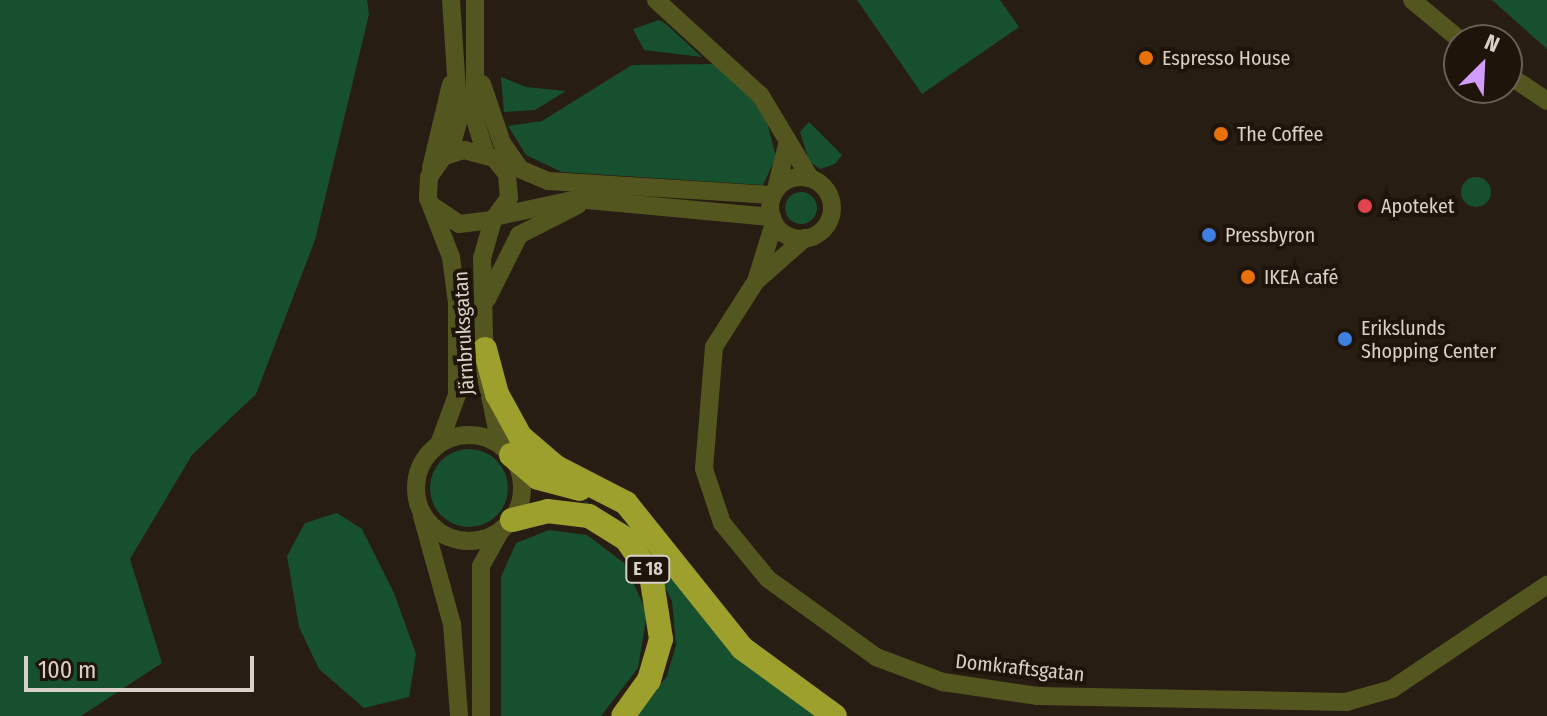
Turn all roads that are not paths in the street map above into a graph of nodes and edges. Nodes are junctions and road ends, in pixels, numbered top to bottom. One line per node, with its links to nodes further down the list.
1 (451, 0): 7 (street)
2 (475, 0): 6 (street)
3 (656, 0): 11 (street)
4 (1412, 0): 5 (street)
5 (1443, 26)
6 (479, 73): 13 (street); 14 (street)
7 (454, 74): 12 (street); 15 (street)
8 (1524, 86): 9 (street); 10 (street)
9 (1547, 101)
10 (1547, 115)
11 (788, 141): 16 (street); 17 (street)
12 (449, 154): 13 (street); 15 (street)
13 (490, 156): 14 (street); 20 (street)
14 (527, 175): 17 (street)
15 (429, 177): 19 (street)
16 (810, 178): 17 (street); 22 (street)
17 (775, 192): 21 (street)
18 (588, 201): 20 (street); 21 (street); 24 (street)
19 (431, 205): 20 (street); 26 (street, Järnbruksgatan)
20 (496, 218): 24 (street, Järnbruksgatan)
21 (773, 220): 22 (street); 23 (street, Domkraftsgatan)
22 (805, 238): 23 (street, Domkraftsgatan)
23 (756, 281): 31 (street, Domkraftsgatan)
24 (485, 303): 25 (street, Järnbruksgatan)
25 (485, 349): 27 (street, Järnbruksgatan); 30 (highway)
26 (439, 444): 27 (street); 28 (street)
27 (506, 450): 29 (street); 30 (highway, E 18)
28 (421, 509): 29 (street); 32 (street)
29 (508, 525): 33 (street); 34 (highway, E 18)
30 (658, 539): 35 (highway, E 18)
31 (1547, 585)
32 (459, 716)
33 (481, 716)
34 (623, 716)
35 (835, 716)

